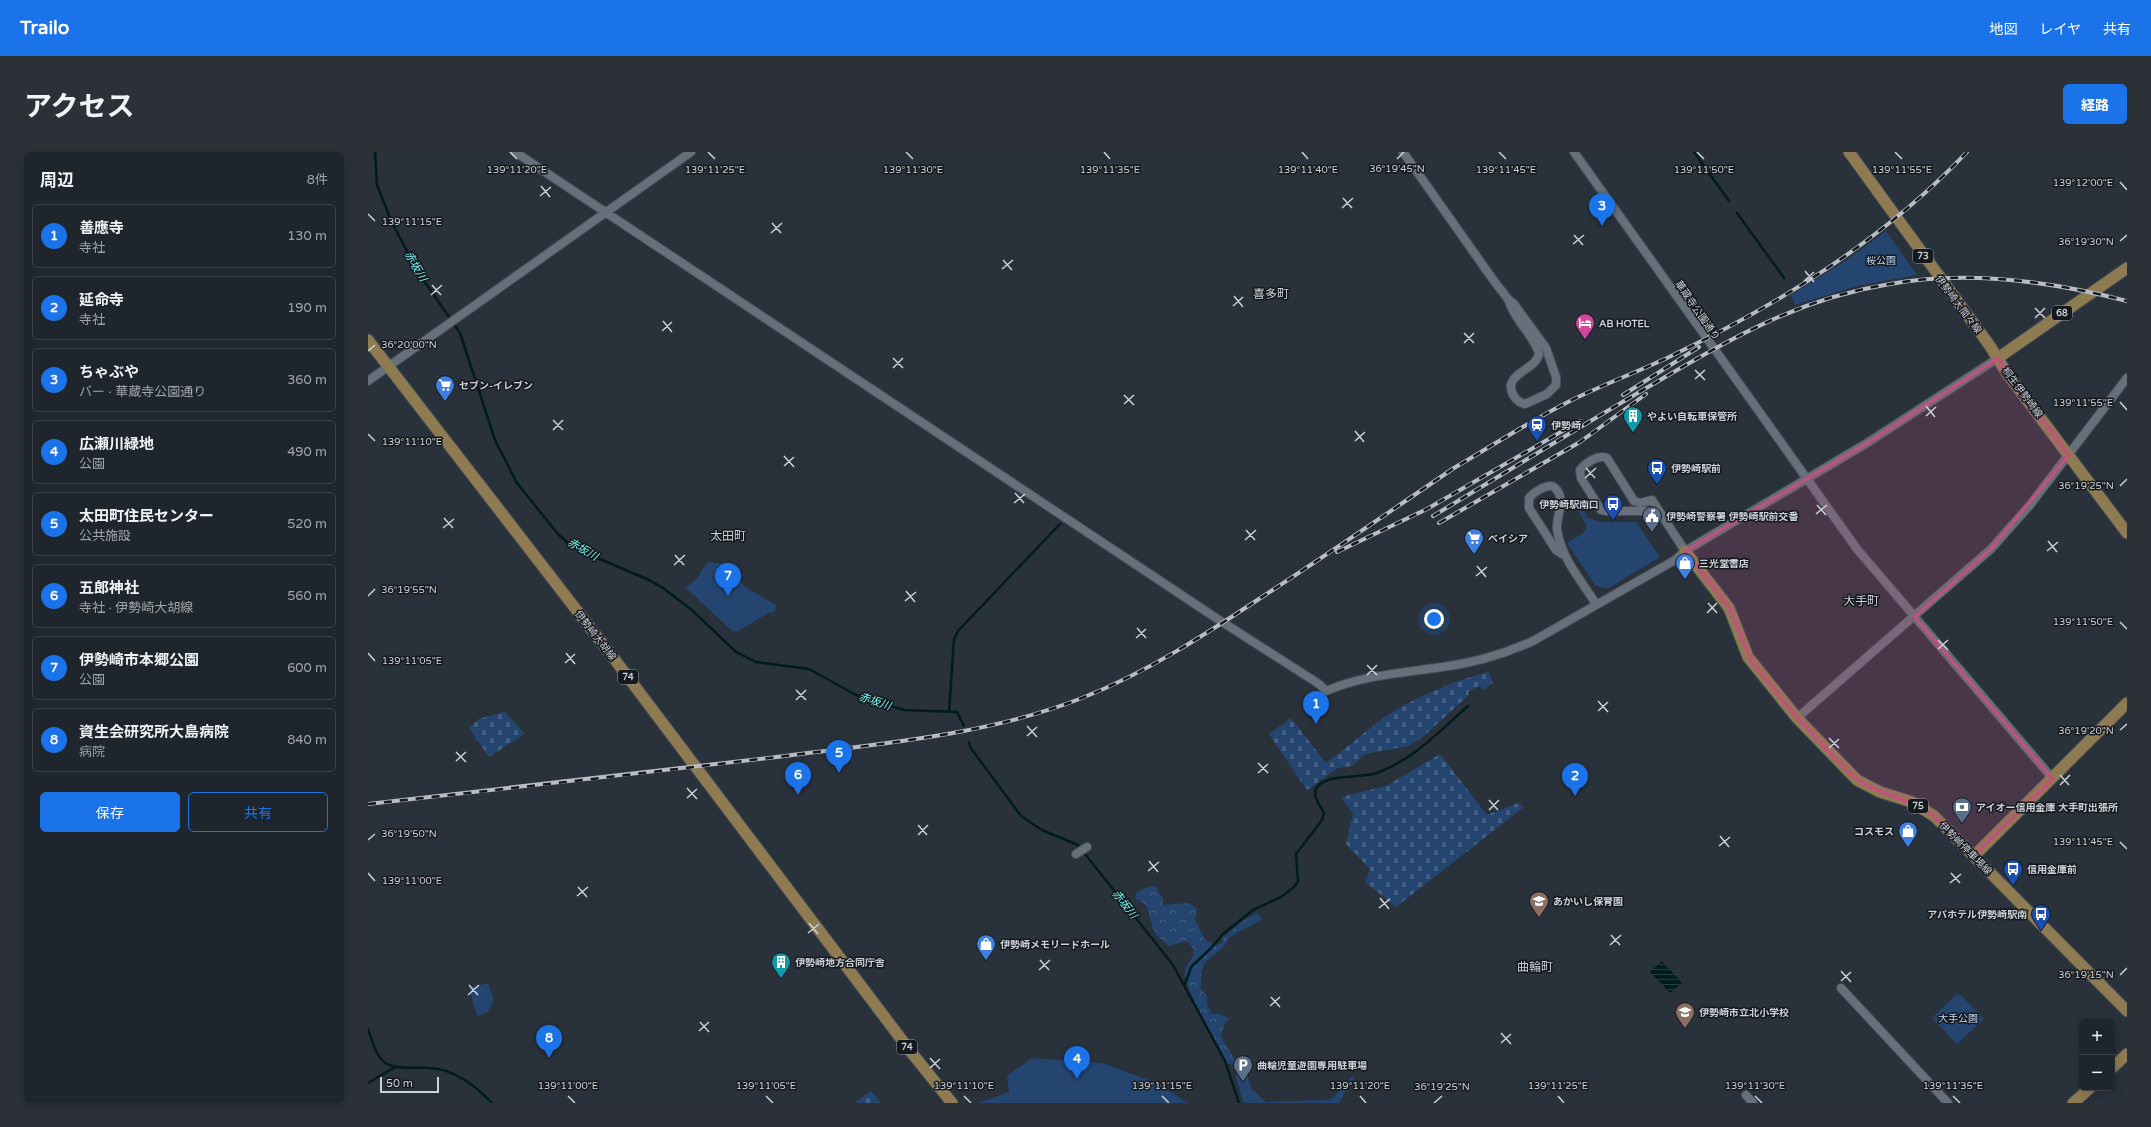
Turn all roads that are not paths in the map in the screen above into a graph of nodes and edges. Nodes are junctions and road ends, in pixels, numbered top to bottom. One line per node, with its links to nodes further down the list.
1 (515, 152): 6 (street)
2 (691, 152): 6 (street)
3 (1402, 152): 8 (street)
4 (1574, 152): 15 (street, 華蔵寺公園通り)
5 (1849, 152): 10 (main road, 伊勢崎大間々線 / 73)
6 (607, 213): 11 (street); 20 (street)
7 (2127, 268): 10 (main road, 桐生伊勢崎線 / 68)
8 (1508, 300): 8 (street)
9 (368, 340): 11 (main road, 伊勢崎大胡線 / 74)
10 (1998, 358): 14 (main road, 桐生伊勢崎線); 15 (street)
11 (388, 366): 13 (street); 34 (main road, 伊勢崎大胡線 / 74)
12 (2127, 378): 14 (street)
13 (368, 381)
14 (2069, 455): 17 (main road, 桐生伊勢崎線); 21 (street)
15 (1806, 479): 18 (street); 21 (street, 華蔵寺公園通り)
16 (1659, 511): 16 (street); 18 (street)
17 (2127, 533)
18 (1685, 551): 20 (street); 23 (main road, 伊勢崎停車場線 / 75)
19 (1564, 555): 19 (street); 20 (street)
20 (1596, 604)
21 (1915, 617): 23 (street); 24 (street, 華蔵寺公園通り)
22 (2127, 703): 24 (main road)
23 (1797, 718): 27 (main road, 伊勢崎停車場線 / 75)
24 (2053, 778): 27 (main road)
25 (1087, 847): 26 (street)
26 (1076, 854)
27 (1974, 856): 29 (main road, 伊勢崎停車場線 / 75)
28 (1841, 988): 36 (street)
29 (2127, 1011)
30 (2127, 1054): 31 (main road)
31 (2115, 1065)
32 (2087, 1091): 37 (main road)
33 (1746, 1095): 35 (street)
34 (951, 1103)
35 (1753, 1103)
36 (1948, 1103)
37 (2073, 1103)

